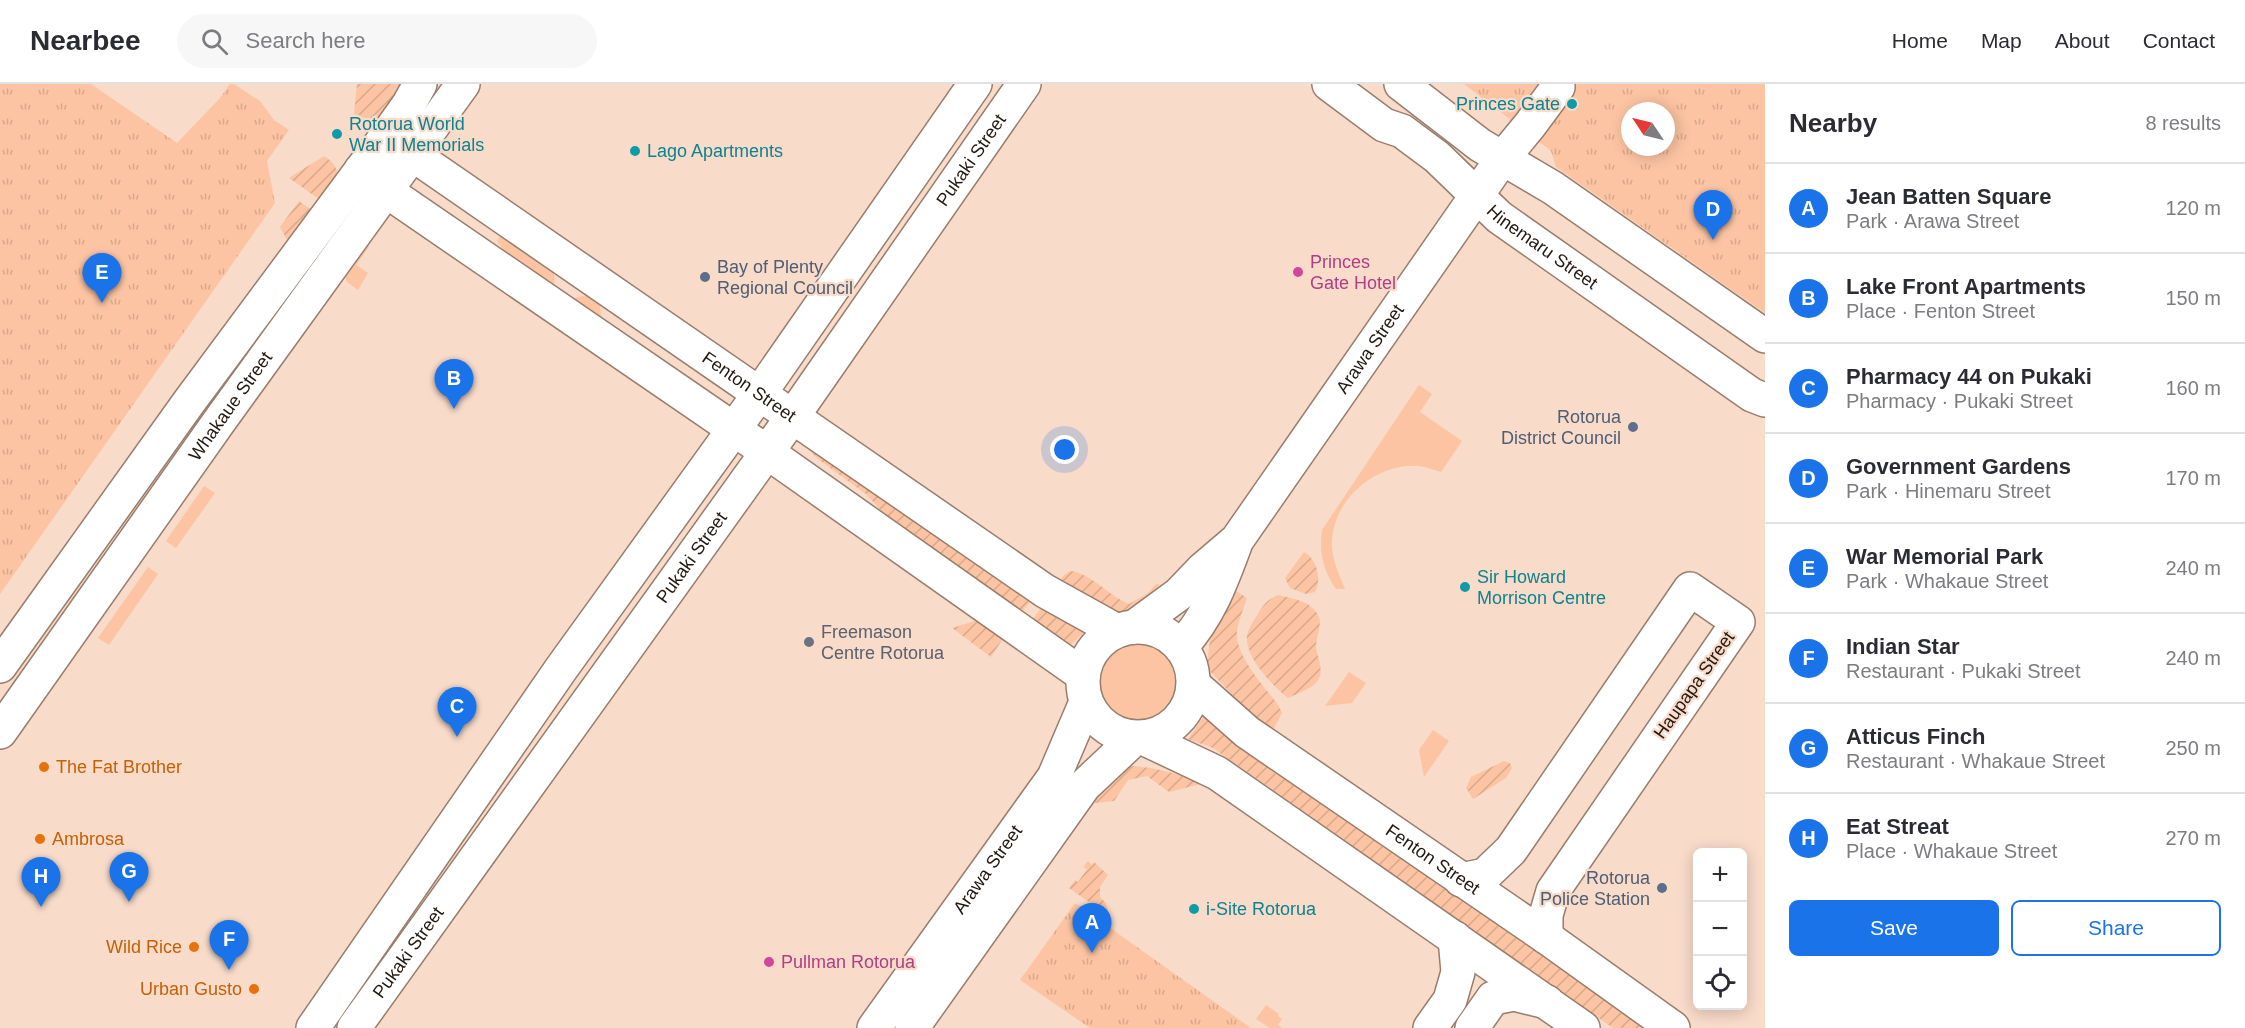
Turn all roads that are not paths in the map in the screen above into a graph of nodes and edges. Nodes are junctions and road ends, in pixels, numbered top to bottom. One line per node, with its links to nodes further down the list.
1 (420, 84): 9 (street, Whakaue Street)
2 (463, 84): 9 (street, Whakaue Street)
3 (975, 84): 12 (street, Pukaki Street)
4 (1024, 84): 14 (street, Pukaki Street)
5 (1329, 84): 10 (street, Hinemaru Street)
6 (1401, 84): 8 (street)
7 (1558, 87): 8 (street, Arawa Street)
8 (1502, 159): 10 (street, Arawa Street); 11 (street)
9 (385, 164): 12 (street, Fenton Street); 15 (street); 20 (street, Whakaue Street); 23 (street, Whakaue Street)
10 (1476, 197): 13 (street, Hinemaru Street); 17 (street, Arawa Street)
11 (1765, 336)
12 (760, 393): 14 (street, Fenton Street); 15 (street, Pukaki Street)
13 (1765, 400)
14 (793, 416): 16 (street, Pukaki Street); 18 (street, Fenton Street)
15 (733, 429): 16 (street); 29 (street, Pukaki Street)
16 (767, 452): 22 (street); 30 (street, Pukaki Street)
17 (1237, 540): 18 (street, Arawa Street); 19 (street, Arawa Street)
18 (1126, 629): 19 (street); 22 (street)
19 (1181, 647): 21 (street)
20 (0, 666)
21 (1194, 685): 24 (street); 25 (street, Fenton Street)
22 (1084, 689): 24 (street); 31 (street, Arawa Street)
23 (0, 732)
24 (1139, 738): 27 (street); 32 (street, Arawa Street)
25 (1461, 880): 26 (street, Fenton Street); 26 (street, Haupapa Street)
26 (1546, 937): 36 (street, Fenton Street)
27 (1455, 938): 28 (street); 33 (street)
28 (1546, 1002): 34 (street); 35 (street)
29 (313, 1028)
30 (354, 1028)
31 (874, 1028)
32 (912, 1028)
33 (1430, 1028)
34 (1472, 1028)
35 (1583, 1028)
36 (1673, 1028)

